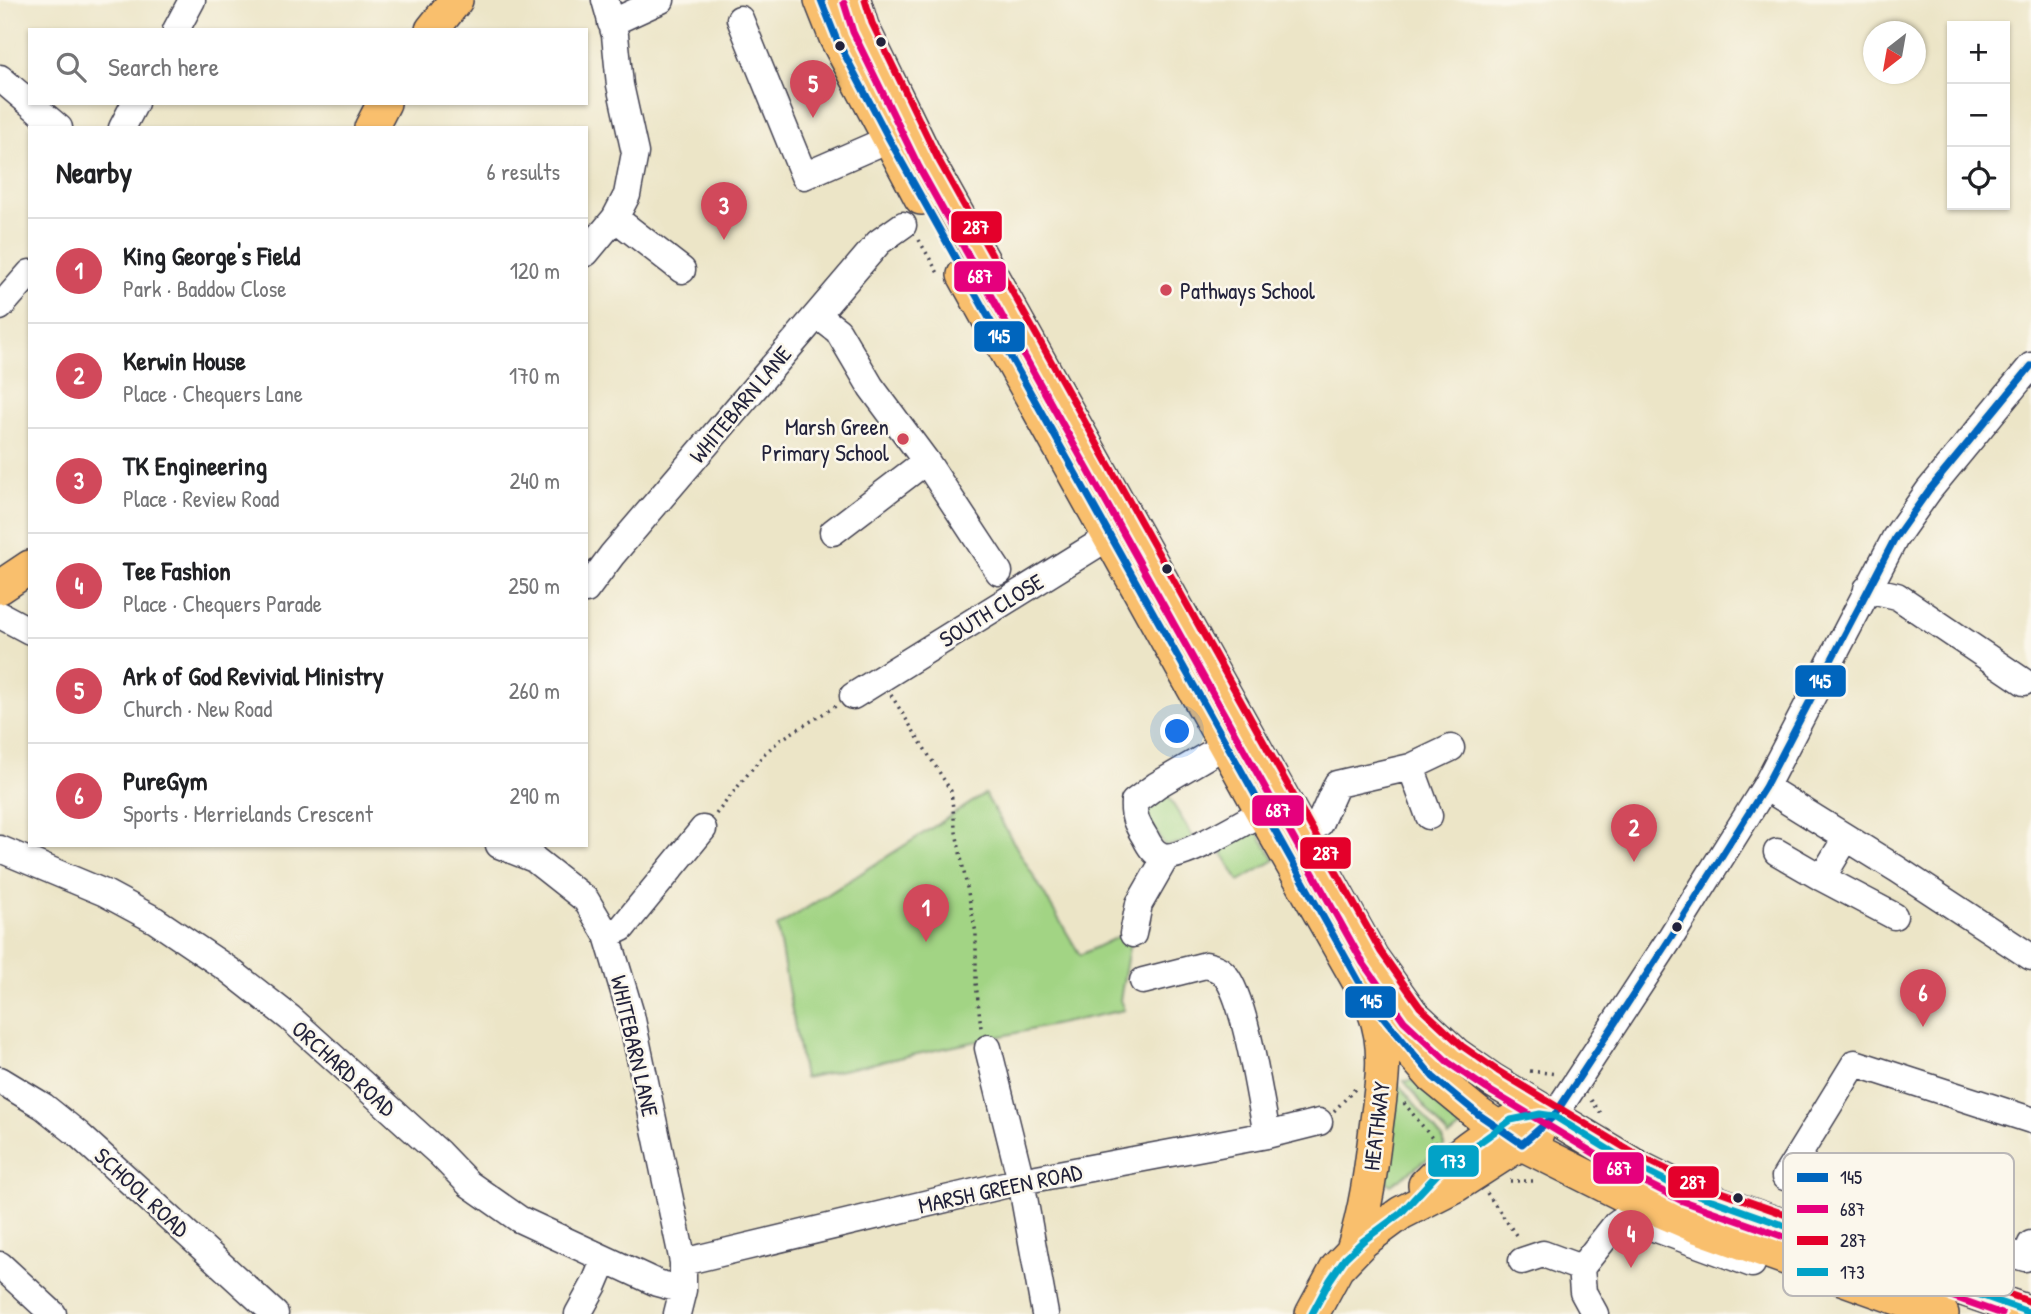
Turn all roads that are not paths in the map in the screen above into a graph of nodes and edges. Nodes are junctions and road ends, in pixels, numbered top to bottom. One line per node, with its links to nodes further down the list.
1 (192, 0): 8 (street)
2 (456, 0): 9 (main road)
3 (661, 0): 6 (street)
4 (821, 0): 18 (main road)
5 (854, 0): 28 (main road)
6 (608, 11): 19 (street)
7 (740, 19): 18 (street)
8 (177, 28)
9 (434, 28)
10 (0, 78): 11 (street)
11 (28, 102)
12 (32, 105): 15 (street)
13 (134, 105): 16 (street)
14 (383, 105): 17 (main road)
15 (57, 126)
16 (123, 126)
17 (372, 126)
18 (889, 139): 28 (main road)
19 (615, 218): 21 (street); 22 (street)
20 (903, 225): 25 (street, WHITEBARN LANE)
21 (588, 251)
22 (682, 270)
23 (28, 275): 24 (street)
24 (0, 307)
25 (817, 314): 27 (street); 33 (street, WHITEBARN LANE)
26 (2031, 366): 34 (street)
27 (926, 461): 29 (street); 31 (street)
28 (1119, 531): 38 (street, SOUTH CLOSE); 39 (main road)
29 (834, 532)
30 (28, 567): 32 (main road)
31 (999, 572)
32 (0, 587)
33 (588, 587)
34 (1867, 589): 37 (street); 42 (street)
35 (0, 615): 36 (street)
36 (28, 630)
37 (2024, 682)
38 (853, 696)
39 (1236, 739): 43 (main road); 52 (street)
40 (1451, 748): 41 (street)
41 (1411, 767): 44 (street); 47 (street)
42 (1765, 787): 46 (street); 62 (street)
43 (1273, 806): 47 (main road); 52 (street)
44 (1429, 817)
45 (703, 829): 56 (street)
46 (1846, 838): 53 (street); 57 (street)
47 (1292, 839): 59 (main road); 62 (main road)
48 (508, 847): 50 (street, WHITEBARN LANE)
49 (0, 849): 73 (street, ORCHARD ROAD)
50 (529, 852): 56 (street, WHITEBARN LANE)
51 (1777, 852): 53 (street)
52 (1166, 857): 55 (street)
53 (1822, 878): 54 (street)
54 (1894, 916)
55 (1133, 934)
56 (607, 935): 75 (street, WHITEBARN LANE)
57 (2031, 957)
58 (1143, 981): 65 (street)
59 (1370, 1001): 66 (main road); 71 (main road, HEATHWAY)
60 (988, 1048): 68 (street)
61 (0, 1080): 83 (street, SCHOOL ROAD)
62 (1554, 1116): 66 (main road, HEATHWAY); 69 (main road)
63 (2031, 1119): 67 (street)
64 (1319, 1122): 65 (street, MARSH GREEN ROAD)
65 (1267, 1135): 68 (street, MARSH GREEN ROAD)
66 (1510, 1136): 70 (main road); 71 (main road, HEATHWAY)
67 (1800, 1153)
68 (1021, 1181): 75 (street, MARSH GREEN ROAD); 85 (street)
69 (1783, 1227)
70 (1757, 1249): 72 (main road); 77 (street)
71 (1353, 1250): 86 (main road, HEATHWAY)
72 (1783, 1258)
73 (605, 1259): 80 (street, ORCHARD ROAD); 84 (street)
74 (1522, 1261): 77 (street)
75 (683, 1262): 80 (street, WHITEBARN LANE)
76 (0, 1265): 82 (street)
77 (1581, 1268): 87 (street)
78 (1891, 1296): 88 (main road)
79 (1982, 1296): 81 (main road)
80 (680, 1302)
81 (2031, 1313)
82 (54, 1314)
83 (275, 1314)
84 (578, 1314)
85 (1045, 1314)
86 (1312, 1314)
87 (1595, 1314)
88 (1942, 1314)

